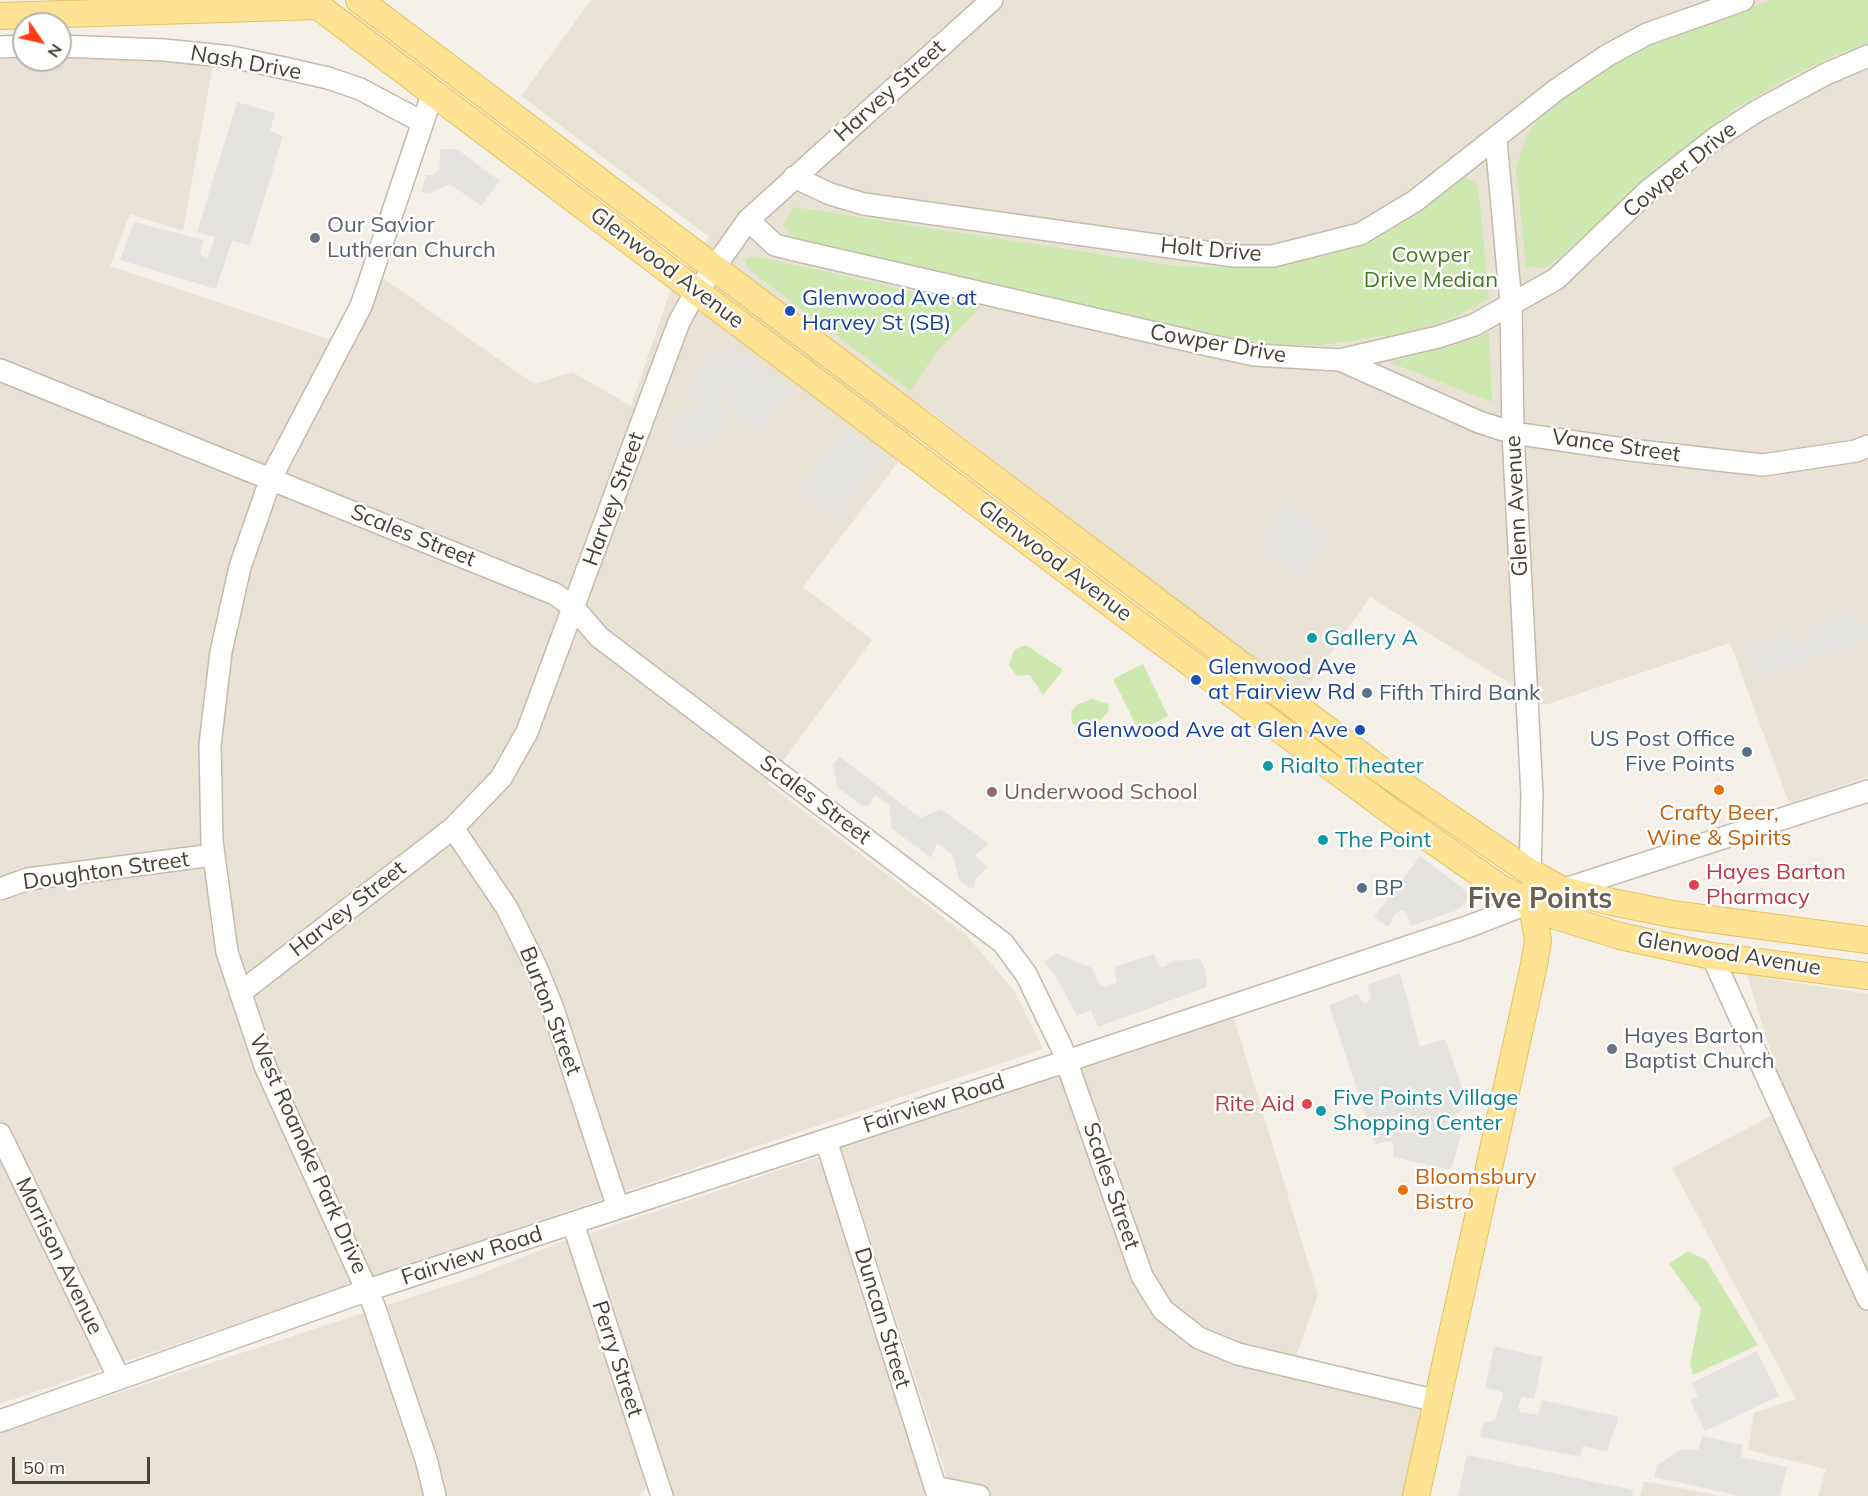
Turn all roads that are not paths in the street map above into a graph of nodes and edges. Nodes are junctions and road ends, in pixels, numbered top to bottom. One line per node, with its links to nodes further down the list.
1 (359, 0): 13 (main road, Glenwood Avenue)
2 (992, 0): 11 (street, Harvey Street)
3 (1743, 0): 10 (street, Holt Drive)
4 (314, 3): 5 (main road); 8 (main road, Glenwood Avenue)
5 (0, 16)
6 (72, 46): 9 (street, Nash Drive)
7 (1868, 56): 15 (street, Cowper Drive)
8 (433, 92): 9 (street, West Roanoke Park Drive); 14 (main road, Glenwood Avenue)
9 (422, 122): 20 (street, West Roanoke Park Drive)
10 (1496, 140): 11 (street, Holt Drive); 15 (street, Glenn Avenue)
11 (794, 177): 12 (street, Harvey Street)
12 (748, 219): 13 (street, Harvey Street); 16 (street, Cowper Drive)
13 (714, 267): 14 (street, Harvey Street); 25 (main road, Glenwood Avenue)
14 (698, 291): 21 (street, Harvey Street); 28 (main road, Glenwood Avenue)
15 (1511, 304): 16 (street, Cowper Drive); 18 (street, Glenn Avenue)
16 (1340, 360): 18 (street, Vance Street)
17 (0, 370): 20 (street, Scales Street)
18 (1513, 433): 19 (street, Vance Street); 25 (street, Glenn Avenue)
19 (1868, 446)
20 (270, 478): 21 (street, Scales Street); 24 (street, West Roanoke Park Drive)
21 (574, 608): 23 (street, Harvey Street); 33 (street, Scales Street)
22 (1868, 791): 27 (street, Fairview Road)
23 (453, 828): 32 (street, Harvey Street); 36 (street, Burton Street)
24 (213, 855): 26 (street, Doughton Street); 32 (street, West Roanoke Park Drive)
25 (1530, 872): 27 (main road, Glenwood Avenue); 28 (main road)
26 (0, 889)
27 (1562, 890): 28 (street, Fairview Road); 29 (main road, Glenwood Avenue)
28 (1530, 903): 30 (main road, Glenwood Avenue); 33 (street, Fairview Road); 41 (main road)
29 (1868, 940)
30 (1712, 956): 31 (main road, Glenwood Avenue); 39 (street)
31 (1868, 976)
32 (240, 993): 38 (street, West Roanoke Park Drive)
33 (1067, 1061): 35 (street, Fairview Road); 41 (street, Scales Street)
34 (0, 1134): 40 (street, Morrison Avenue)
35 (826, 1140): 36 (street, Fairview Road); 43 (street, Duncan Street)
36 (618, 1208): 37 (street, Fairview Road)
37 (573, 1222): 38 (street, Fairview Road); 45 (street, Perry Street)
38 (368, 1290): 40 (street, Fairview Road); 44 (street, West Roanoke Park Drive)
39 (1868, 1299)
40 (119, 1378): 42 (street, Fairview Road)
41 (1437, 1401): 47 (main road)
42 (0, 1421)
43 (936, 1491): 46 (street)
44 (435, 1496)
45 (661, 1496)
46 (979, 1496)
47 (1416, 1496)

